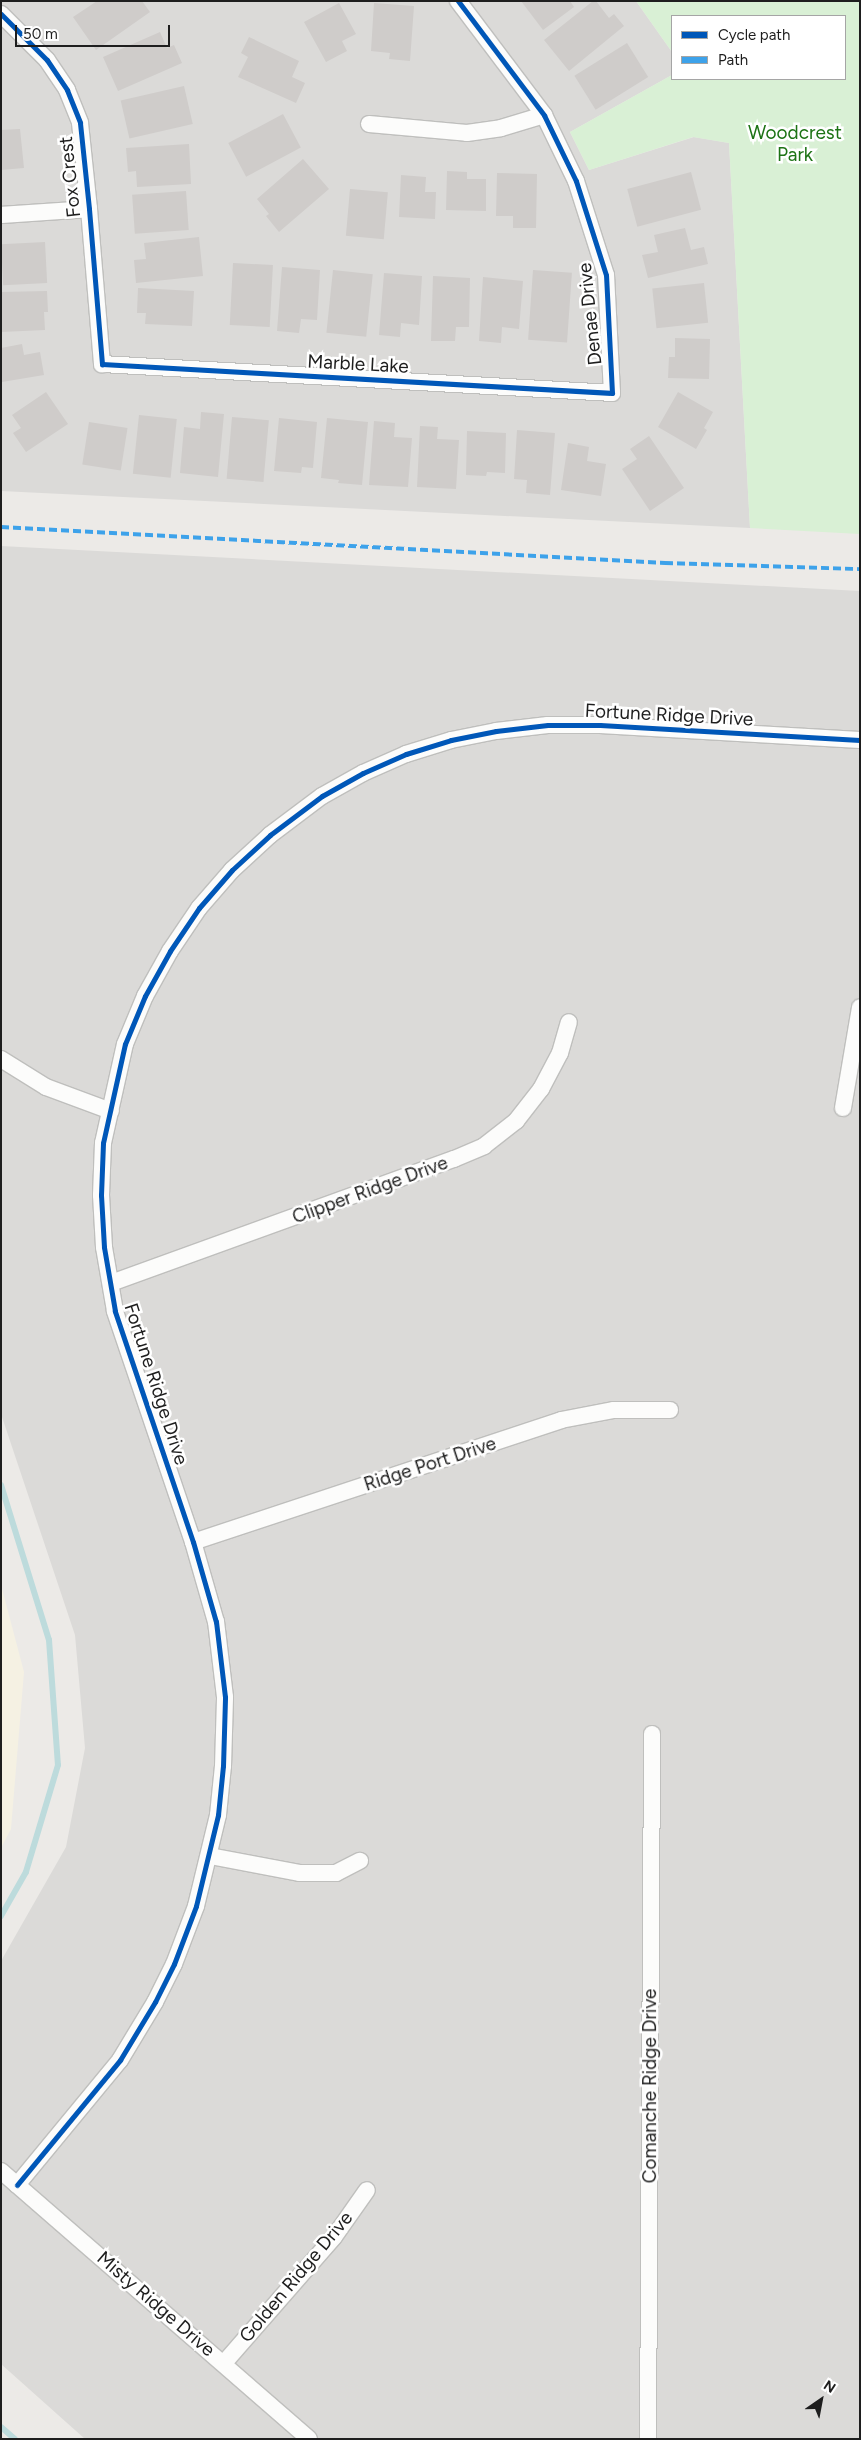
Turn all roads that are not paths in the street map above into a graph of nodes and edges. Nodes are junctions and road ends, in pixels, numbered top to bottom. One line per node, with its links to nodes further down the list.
1 (458, 1): 3 (street, Denae Drive)
2 (1, 14): 5 (street, Fox Crest)
3 (544, 115): 4 (street); 8 (street, Denae Drive)
4 (369, 124)
5 (89, 209): 6 (street); 7 (street, Fox Crest)
6 (1, 215)
7 (102, 364): 8 (street, Marble Lake)
8 (612, 393)
9 (860, 740): 14 (street, Fortune Ridge Drive)
10 (860, 1006): 13 (street)
11 (569, 1022): 15 (street, Clipper Ridge Drive)
12 (1, 1059): 14 (street)
13 (843, 1108)
14 (111, 1111): 15 (street, Fortune Ridge Drive)
15 (110, 1284): 17 (street, Fortune Ridge Drive)
16 (670, 1410): 17 (street, Ridge Port Drive)
17 (193, 1542): 19 (street, Fortune Ridge Drive)
18 (652, 1734): 26 (street, Comanche Ridge Drive)
19 (210, 1856): 20 (street); 22 (street, Fortune Ridge Drive)
20 (360, 1861)
21 (1, 2171): 22 (street, Misty Ridge Drive)
22 (17, 2184): 24 (street, Misty Ridge Drive)
23 (367, 2190): 24 (street, Golden Ridge Drive)
24 (224, 2363): 25 (street, Misty Ridge Drive)
25 (309, 2439)
26 (648, 2439)

